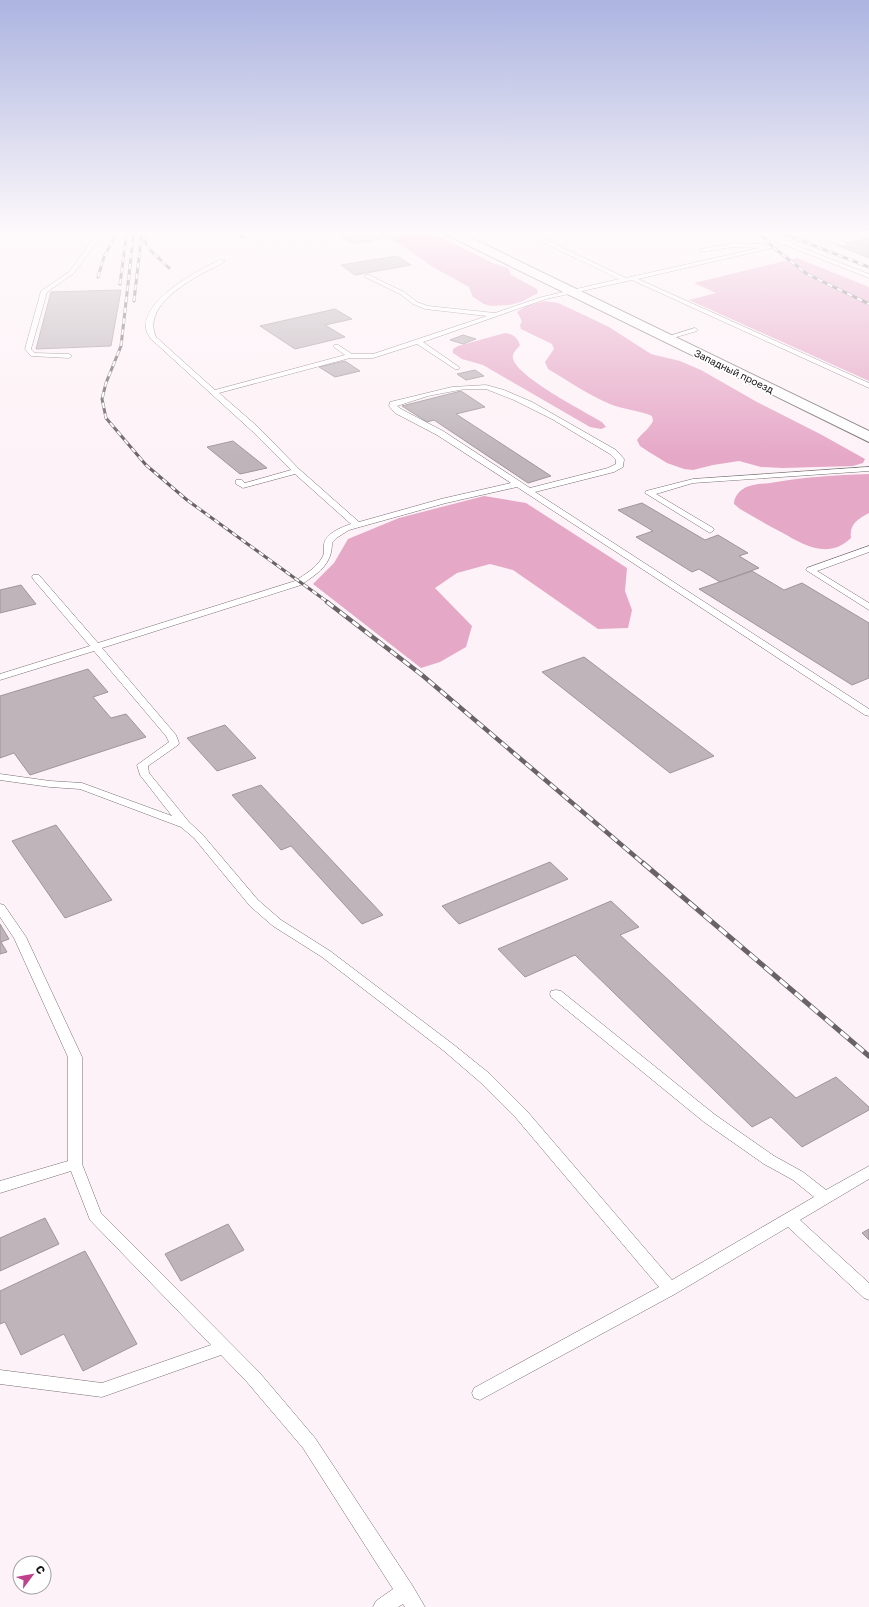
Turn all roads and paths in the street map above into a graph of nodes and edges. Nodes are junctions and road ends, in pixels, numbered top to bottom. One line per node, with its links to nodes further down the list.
1 (40, 306): 12 (lane)
2 (157, 306): 16 (lane)
3 (422, 306): 7 (lane)
4 (523, 306): 7 (lane)
5 (601, 306): 9 (main road, Западный проезд)
6 (695, 306): 15 (lane)
7 (498, 316): 10 (lane)
8 (695, 330): 9 (lane)
9 (666, 338): 17 (main road, Западный проезд)
10 (418, 342): 13 (lane); 14 (lane)
11 (336, 346): 13 (lane)
12 (69, 356)
13 (350, 356): 16 (lane)
14 (457, 368)
15 (869, 386)
16 (214, 392): 19 (lane)
17 (869, 437)
18 (869, 469): 24 (lane)
19 (296, 472): 20 (lane); 23 (lane)
20 (239, 482)
21 (518, 484): 22 (lane); 22 (lane); 23 (lane)
22 (528, 491): 30 (lane)
23 (357, 525): 28 (lane)
24 (710, 530)
25 (869, 549): 27 (lane)
26 (36, 577): 28 (lane)
27 (869, 607)
28 (97, 646): 29 (lane); 32 (lane)
29 (0, 677)
30 (869, 713)
31 (0, 777): 32 (lane)
32 (185, 825): 40 (lane)
33 (0, 908): 35 (lane)
34 (556, 994): 38 (lane)
35 (75, 1164): 37 (lane); 42 (lane)
36 (869, 1172): 38 (lane)
37 (0, 1187)
38 (825, 1197): 39 (lane)
39 (790, 1220): 40 (lane); 41 (lane)
40 (670, 1289): 44 (lane)
41 (869, 1293)
42 (224, 1348): 43 (lane); 45 (lane)
43 (0, 1377)
44 (480, 1392)
45 (406, 1592): 46 (lane); 47 (lane)
46 (382, 1607)
47 (416, 1607)

